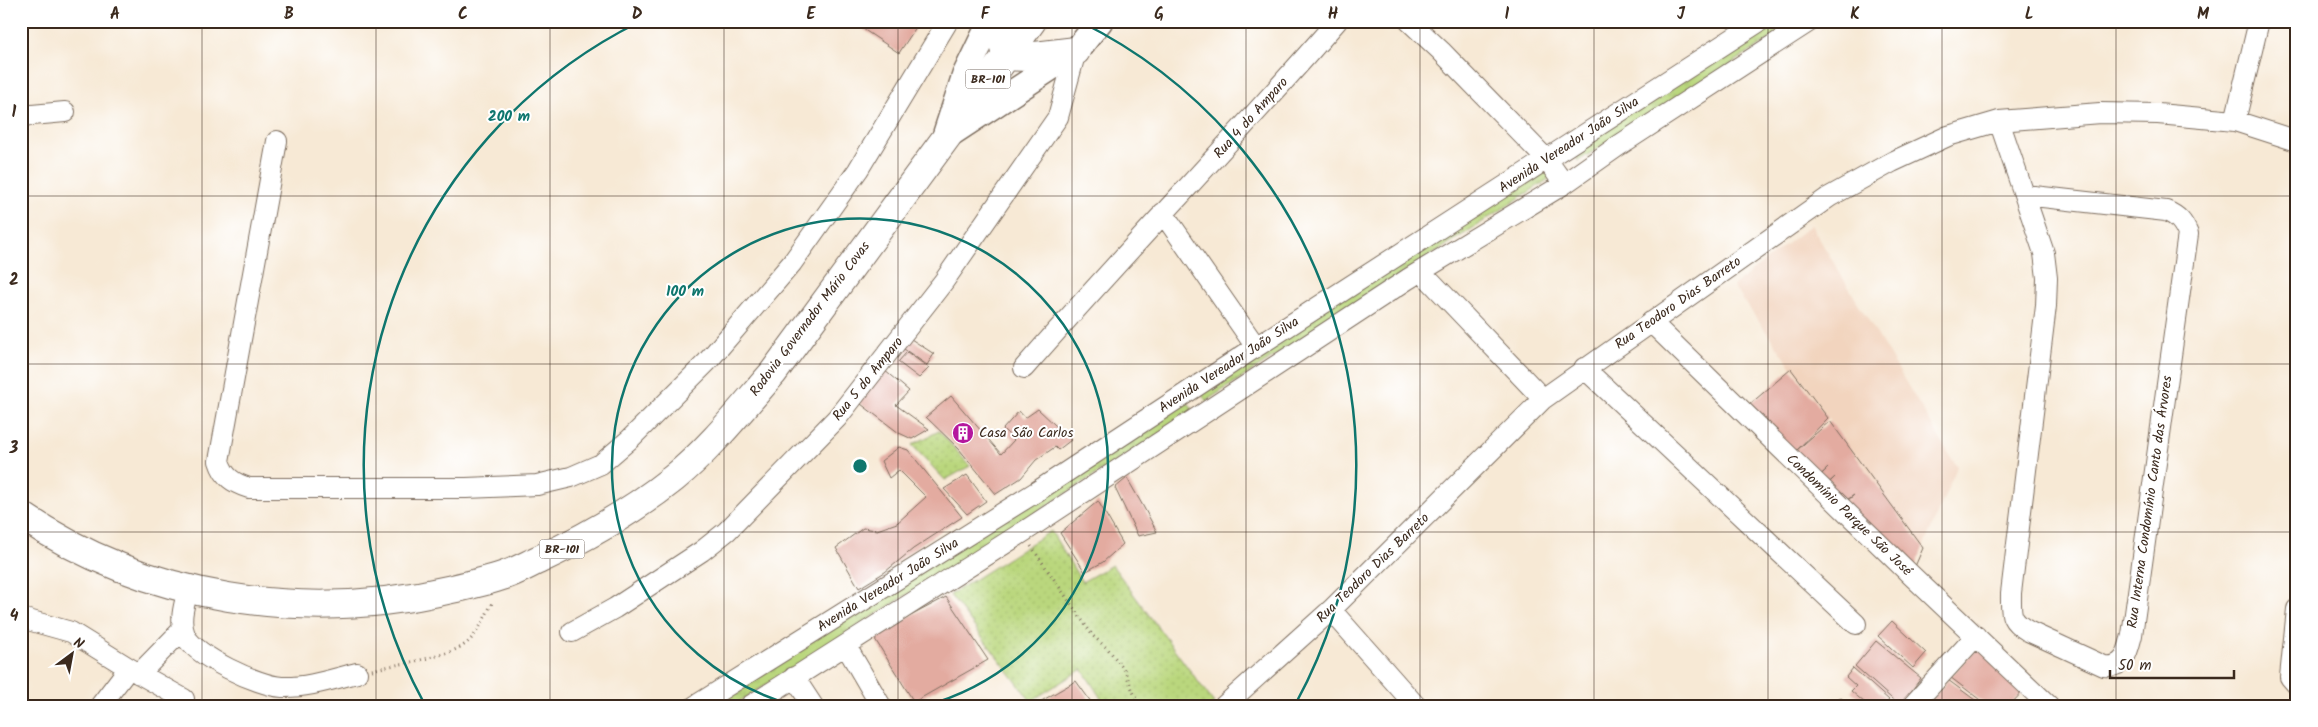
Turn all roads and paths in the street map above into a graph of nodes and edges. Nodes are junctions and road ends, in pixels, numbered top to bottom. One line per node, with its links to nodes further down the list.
1 (948, 21): 18 (street)
2 (991, 21): 17 (main road)
3 (1003, 21): 12 (highway)
4 (1032, 21): 12 (highway, Rodovia Governador Mário Covas / BR-101)
5 (1100, 21): 11 (main road)
6 (1337, 21): 23 (street, Rua 4 do Amparo)
7 (1409, 21): 20 (street)
8 (1760, 21): 20 (street, Avenida Vereador João Silva)
9 (1810, 21): 21 (street, Avenida Vereador João Silva)
10 (2259, 21): 16 (street)
11 (1076, 51): 12 (highway); 17 (main road); 42 (street, Rua 5 do Amparo)
12 (1005, 56): 17 (highway, Rodovia Governador Mário Covas / BR-101)
13 (65, 112): 14 (street)
14 (21, 116)
15 (1999, 121): 16 (street, Rua Teodoro Dias Barreto); 22 (street, Rua Interna Condomínio Canto das Árvores); 26 (street, Rua Teodoro Dias Barreto)
16 (2235, 121): 19 (street, Rua Teodoro Dias Barreto)
17 (945, 138): 35 (highway, Rodovia Governador Mário Covas / BR-101)
18 (278, 141)
19 (2297, 141)
20 (1547, 160): 21 (street); 24 (street, Avenida Vereador João Silva)
21 (1564, 184): 25 (street, Avenida Vereador João Silva)
22 (2025, 195): 22 (street, Rua Interna Condomínio Canto das Árvores)
23 (1163, 213): 27 (street); 28 (street, Rua 4 do Amparo)
24 (1394, 258): 25 (street); 27 (street, Avenida Vereador João Silva)
25 (1414, 275): 31 (street); 32 (street, Avenida Vereador João Silva)
26 (1652, 322): 29 (street, Rua Teodoro Dias Barreto); 43 (street, Condomínio Parque São José)
27 (1256, 347): 30 (street, Avenida Vereador João Silva)
28 (1024, 368)
29 (1584, 368): 31 (street, Rua Teodoro Dias Barreto); 40 (street)
30 (1198, 385): 32 (street); 51 (street, Avenida Vereador João Silva)
31 (1543, 399): 38 (street, Rua Teodoro Dias Barreto)
32 (1213, 405): 34 (street, Avenida Vereador João Silva)
33 (21, 515): 36 (highway, Rodovia Governador Mário Covas / BR-101)
34 (1021, 533): 44 (street, Avenida Vereador João Silva); 55 (path)
35 (506, 575): 36 (highway, Rodovia Governador Mário Covas / BR-101); 46 (path)
36 (188, 590): 41 (street)
37 (2297, 609): 48 (street)
38 (1331, 610): 56 (street, Rua Teodoro Dias Barreto); 57 (street)
39 (21, 618): 45 (street)
40 (1856, 624)
41 (183, 629): 45 (street); 46 (street)
42 (572, 632)
43 (1976, 636): 58 (street); 59 (street, Condomínio Parque São José)
44 (846, 646): 47 (street, Avenida Vereador João Silva); 54 (street)
45 (134, 671): 49 (street); 50 (street)
46 (357, 673)
47 (794, 677): 52 (street, Avenida Vereador João Silva); 53 (street)
48 (2297, 685)
49 (184, 699)
50 (100, 706)
51 (695, 706)
52 (750, 706)
53 (813, 706)
54 (881, 706)
55 (1139, 706)
56 (1224, 706)
57 (1416, 706)
58 (1912, 706)
59 (2049, 706)

